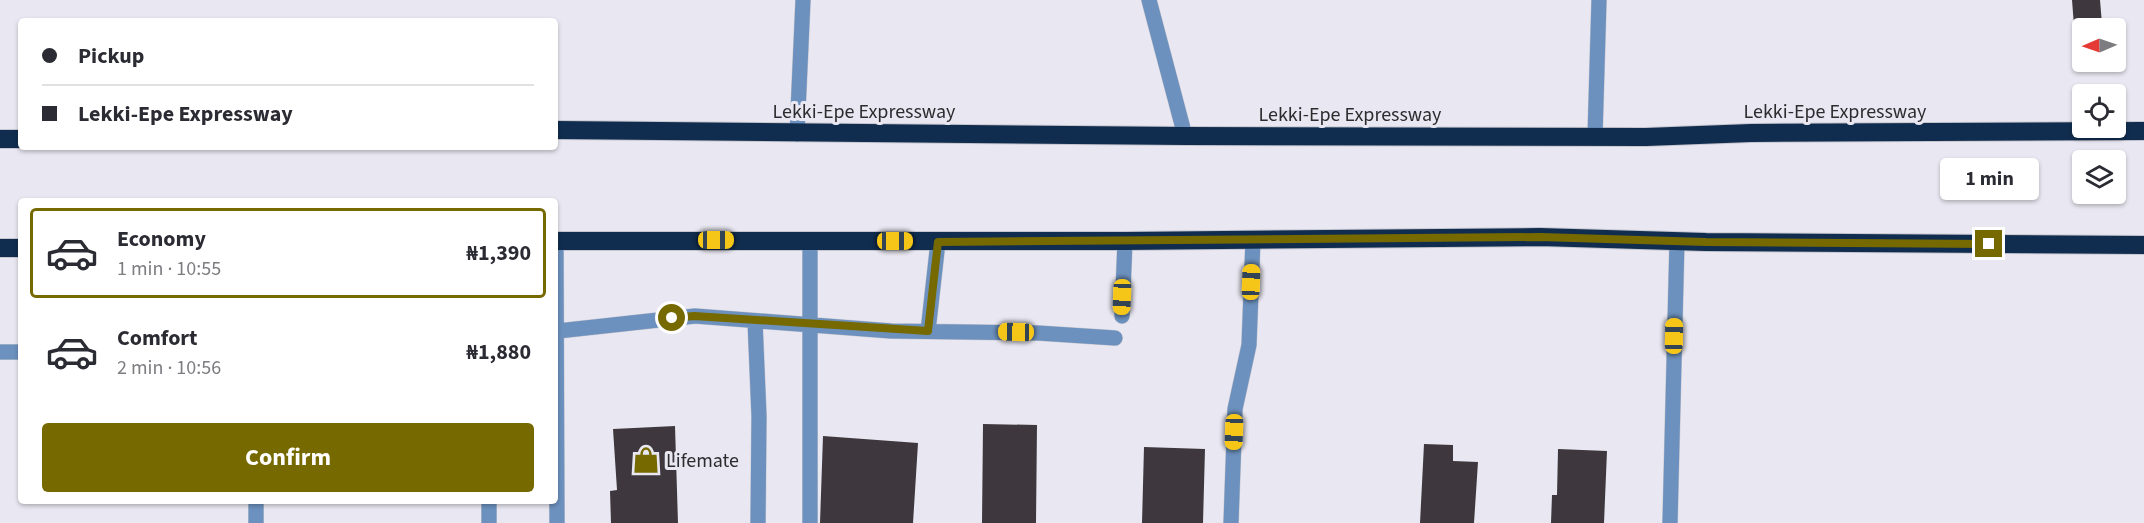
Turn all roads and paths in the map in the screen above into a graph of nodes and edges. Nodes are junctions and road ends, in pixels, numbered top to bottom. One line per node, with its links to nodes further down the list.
1 (803, 0): 6 (street)
2 (1149, 0): 7 (street)
3 (1599, 0): 8 (street)
4 (558, 130): 6 (highway, Lekki-Epe Expressway)
5 (2144, 131): 8 (highway, Lekki-Epe Expressway)
6 (797, 134): 7 (highway, Lekki-Epe Expressway)
7 (1185, 136): 8 (highway, Lekki-Epe Expressway)
8 (1595, 136)
9 (0, 139): 10 (highway)
10 (18, 139)
11 (810, 240): 15 (highway); 16 (highway); 22 (street)
12 (1252, 240): 13 (highway); 14 (highway); 36 (street)
13 (1125, 241): 16 (highway); 20 (street)
14 (1677, 241): 17 (highway); 37 (street)
15 (558, 242)
16 (938, 242): 24 (street)
17 (2144, 244)
18 (0, 248): 19 (highway)
19 (18, 248)
20 (1122, 316)
21 (755, 321): 22 (street); 23 (street); 34 (street)
22 (810, 325): 24 (street); 35 (street)
23 (558, 331)
24 (928, 331): 25 (street)
25 (1115, 338)
26 (0, 352): 27 (street)
27 (18, 352)
28 (256, 504): 31 (street)
29 (489, 504): 32 (street)
30 (557, 504): 33 (street)
31 (256, 523)
32 (489, 523)
33 (557, 523)
34 (758, 523)
35 (810, 523)
36 (1231, 523)
37 (1670, 523)

